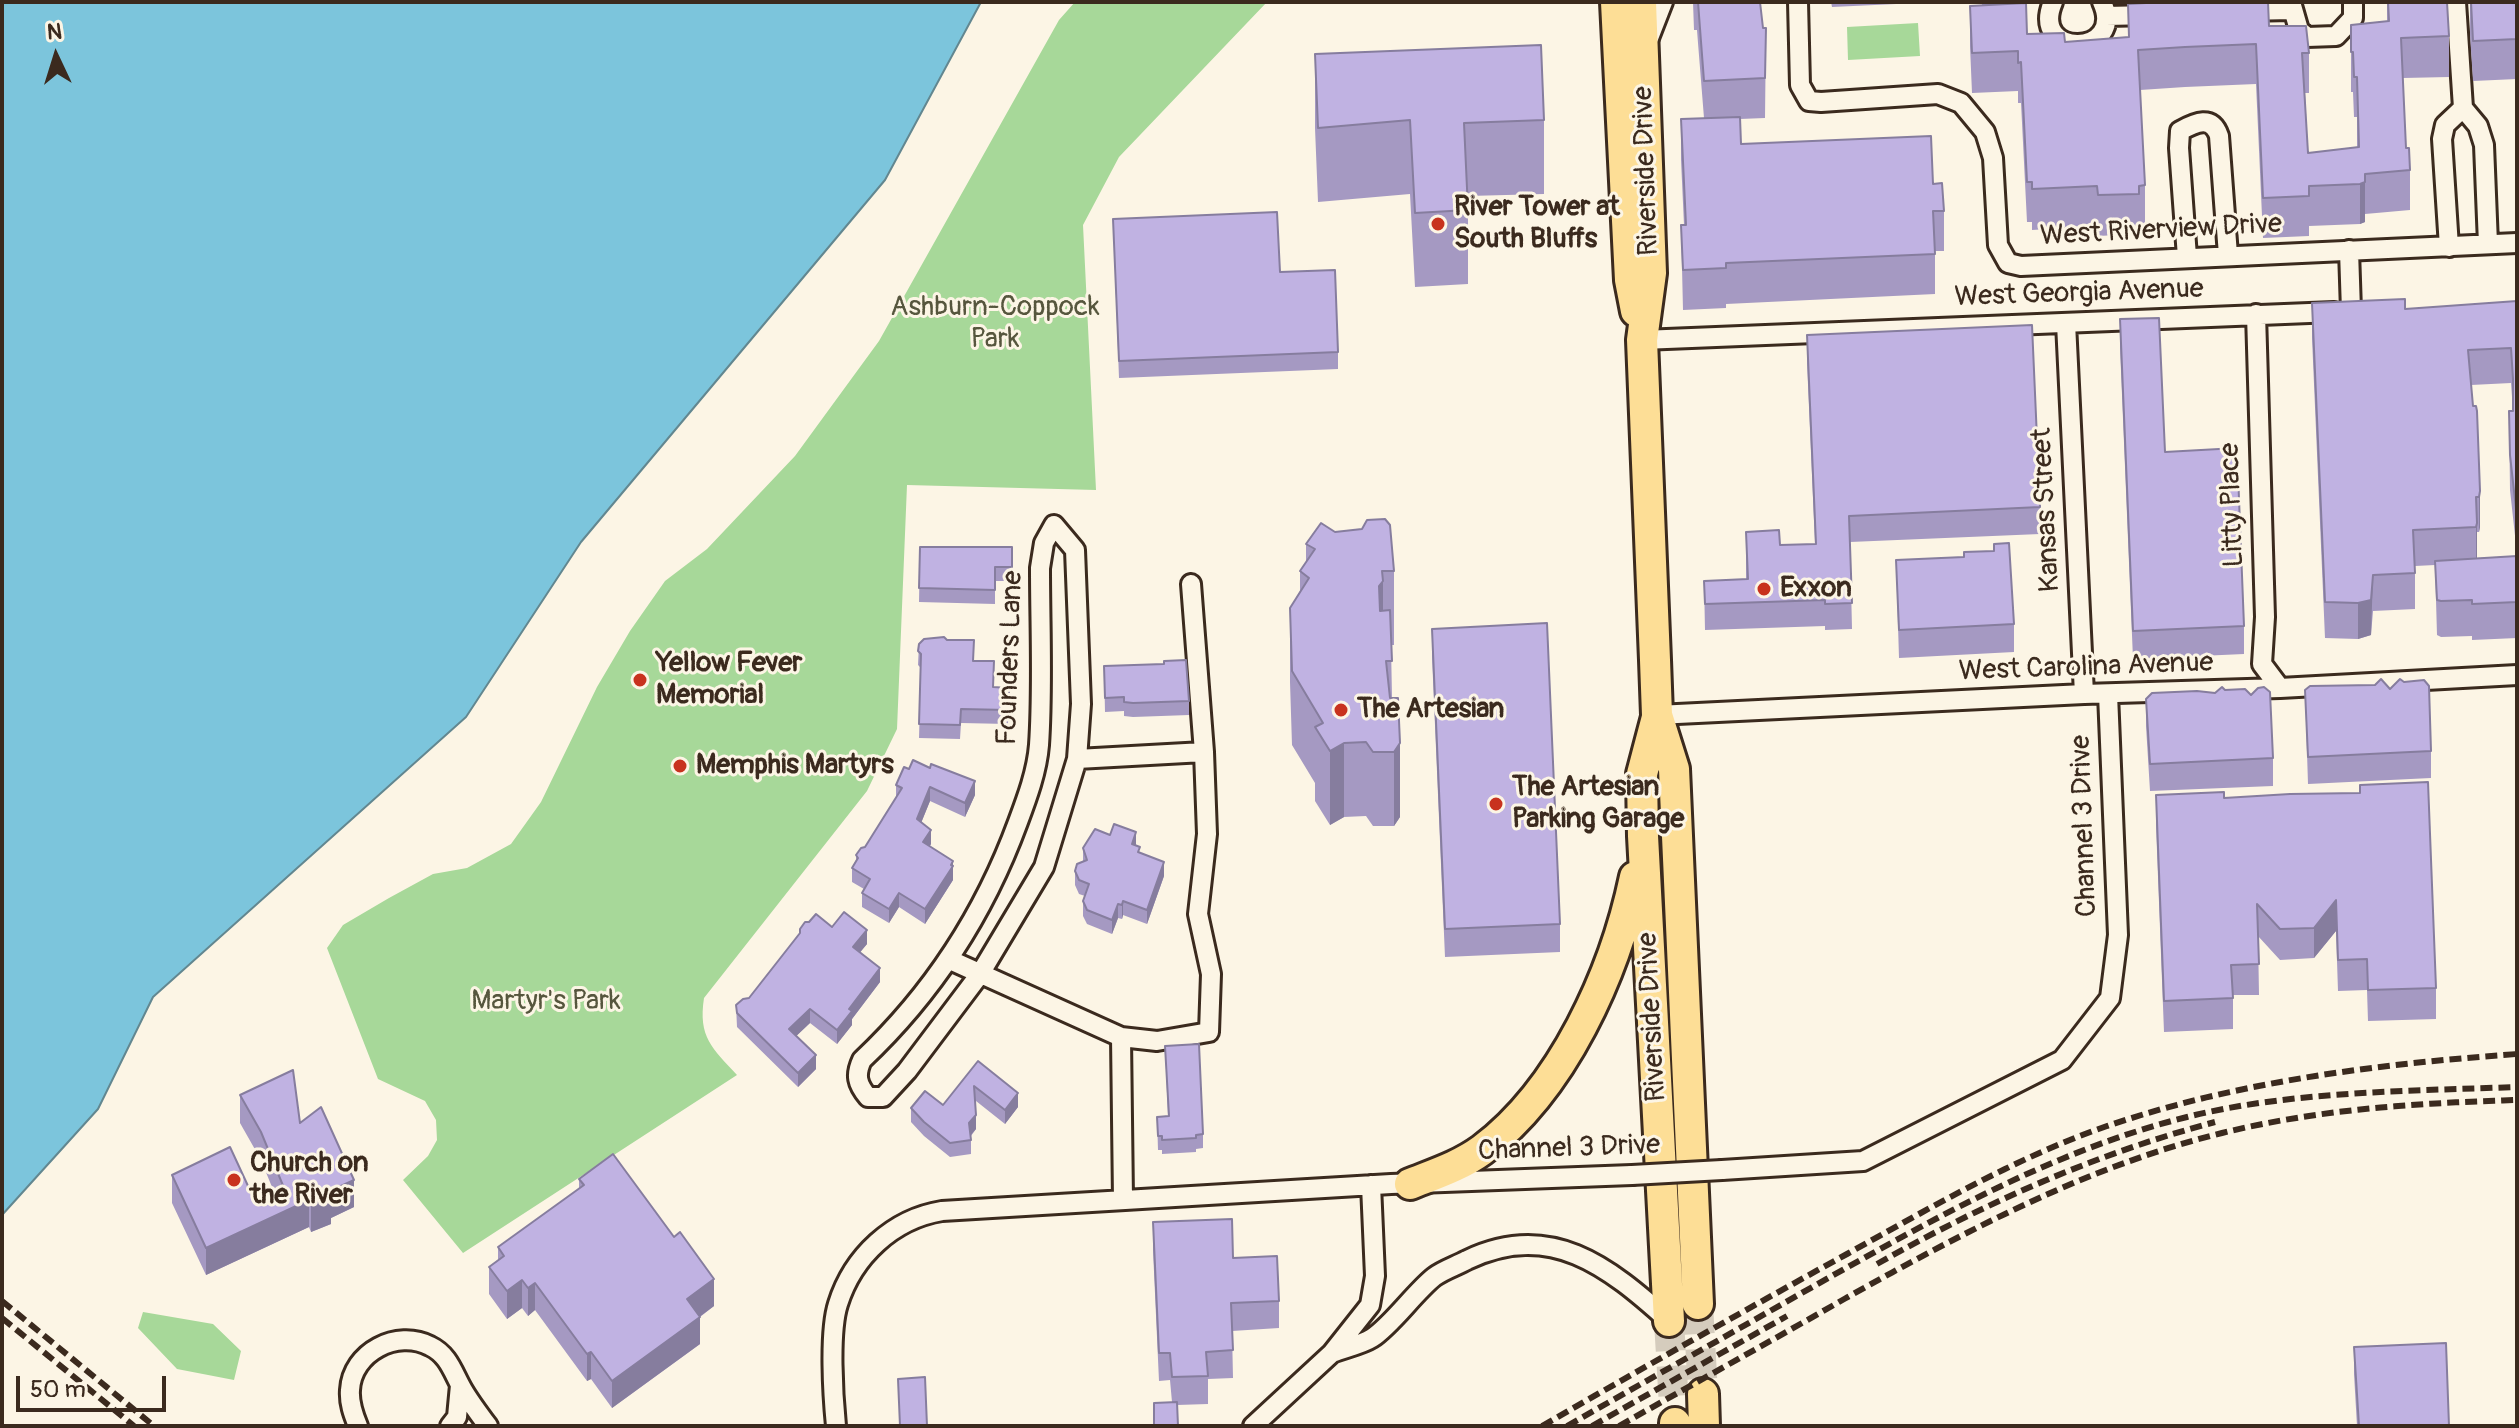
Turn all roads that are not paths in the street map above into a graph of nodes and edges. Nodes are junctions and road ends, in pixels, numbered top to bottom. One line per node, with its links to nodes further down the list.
1 (1616, 2): 22 (main road, Riverside Drive)
2 (1641, 2): 12 (main road, Riverside Drive)
3 (1663, 2): 12 (street)
4 (1798, 2): 19 (street, West Riverview Drive)
5 (2053, 2): 9 (street)
6 (2353, 2): 8 (street)
7 (2456, 2): 13 (street)
8 (2291, 6): 10 (street)
9 (2104, 9): 11 (street)
10 (2230, 12)
11 (2168, 14)
12 (1643, 52): 22 (main road, Riverside Drive)
13 (2463, 108): 15 (street); 16 (street)
14 (2517, 243): 15 (street, West Riverview Drive)
15 (2488, 244): 16 (street, West Riverview Drive)
16 (2453, 246): 17 (street, West Riverview Drive)
17 (2349, 250): 18 (street, West Riverview Drive); 20 (street, West Georgia Avenue)
18 (2228, 255): 19 (street, West Riverview Drive); 19 (street)
19 (2187, 257)
20 (2256, 314): 21 (street, West Georgia Avenue); 25 (street, Litty Place)
21 (2066, 323): 22 (street, West Georgia Avenue); 26 (street, Kansas Street)
22 (1642, 340): 28 (main road, Riverside Drive)
23 (1191, 584): 29 (street)
24 (2517, 675): 25 (street, West Carolina Avenue)
25 (2280, 688): 27 (street, West Carolina Avenue)
26 (2084, 694): 27 (street, West Carolina Avenue); 28 (street, West Carolina Avenue)
27 (2108, 694): 35 (street, Channel 3 Drive, bridge)
28 (1657, 715): 31 (main road, Riverside Drive); 38 (main road, Riverside Drive)
29 (1204, 752): 30 (street); 34 (street)
30 (1077, 759): 32 (street, Founders Lane); 33 (street, Founders Lane)
31 (1643, 836): 35 (main road); 39 (main road, Riverside Drive)
32 (948, 959): 33 (street); 33 (street, Founders Lane)
33 (980, 974): 34 (street)
34 (1121, 1037): 37 (street)
35 (1410, 1184): 36 (street, Channel 3 Drive)
36 (1371, 1185): 37 (street, Channel 3 Drive); 40 (street)
37 (1123, 1200): 47 (street, Channel 3 Drive)
38 (1698, 1304)
39 (1669, 1321): 40 (street)
40 (1332, 1353): 48 (street)
41 (460, 1385): 44 (street); 45 (street); 46 (street)
42 (1703, 1394): 43 (main road)
43 (1685, 1425)
44 (358, 1426)
45 (450, 1426)
46 (488, 1426)
47 (836, 1426)
48 (1253, 1426)

